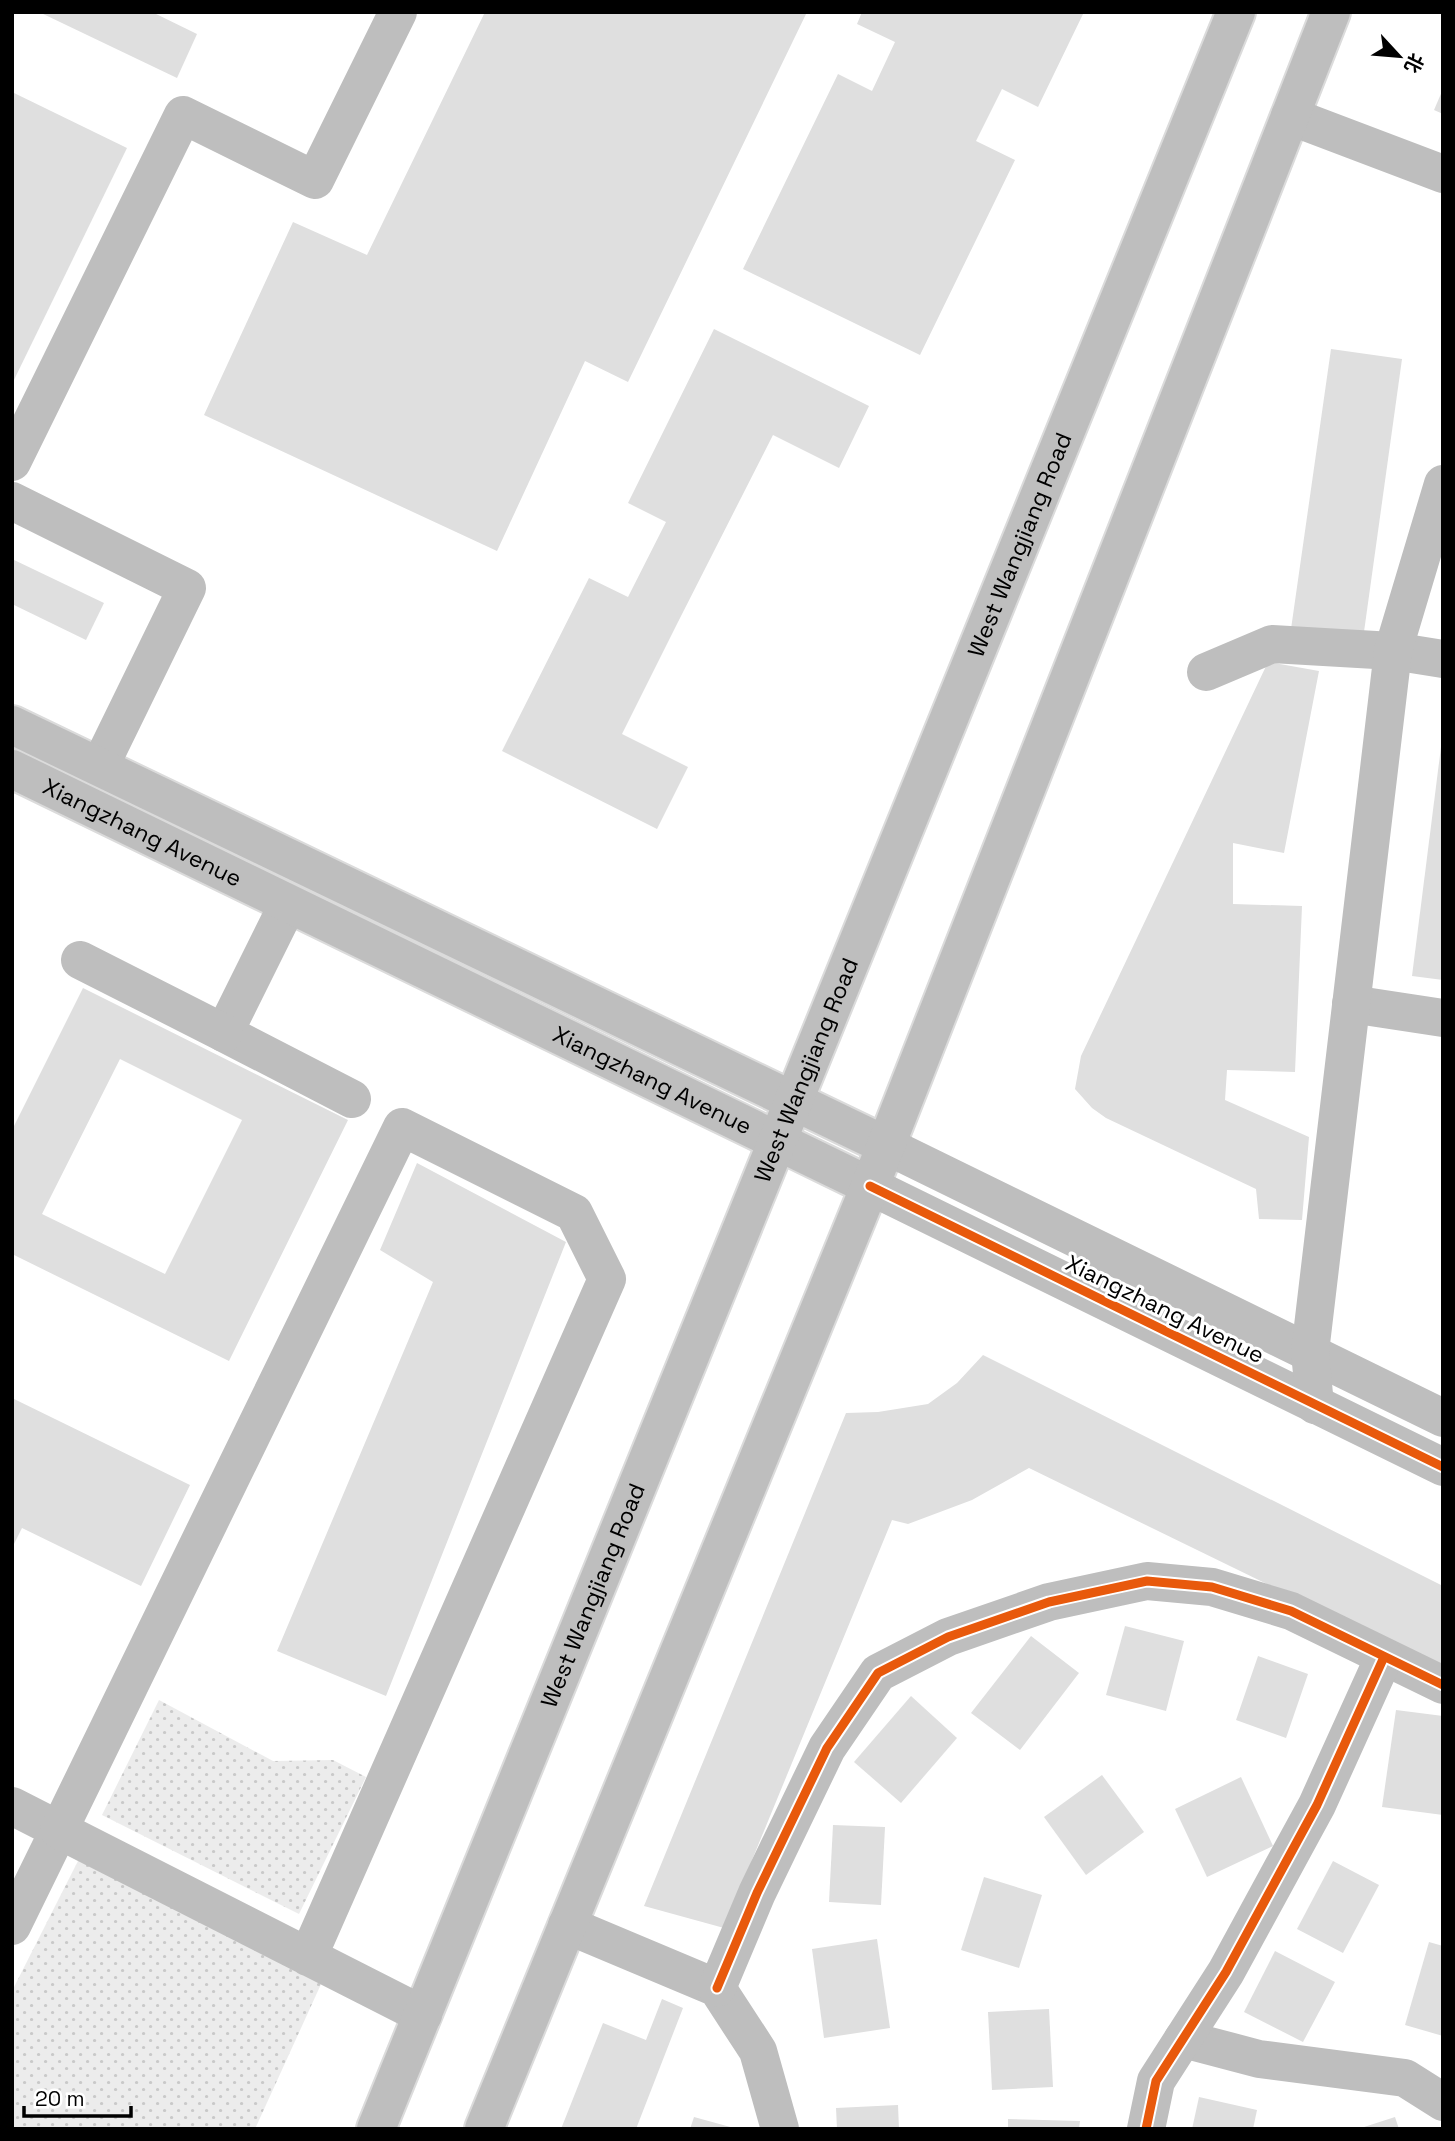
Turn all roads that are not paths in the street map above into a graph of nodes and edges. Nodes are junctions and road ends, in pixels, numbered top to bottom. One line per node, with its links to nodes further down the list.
1 (398, 12): 6 (main road)
2 (1236, 12): 21 (main road, West Wangjiang Road)
3 (1331, 12): 4 (main road)
4 (1290, 116): 5 (main road); 23 (main road)
5 (1443, 174)
6 (12, 462)
7 (1443, 484): 9 (main road)
8 (12, 501): 13 (main road)
9 (1393, 651): 10 (main road); 11 (main road); 17 (main road)
10 (1443, 659)
11 (1206, 672)
12 (12, 725): 13 (main road, Xiangzhang Avenue)
13 (100, 766): 21 (main road, Xiangzhang Avenue)
14 (12, 769): 15 (main road, Xiangzhang Avenue)
15 (288, 904): 19 (main road); 22 (main road, Xiangzhang Avenue)
16 (80, 961): 19 (main road)
17 (1351, 1004): 18 (main road); 25 (main road)
18 (1443, 1018)
19 (224, 1033): 20 (main road)
20 (352, 1099)
21 (792, 1100): 22 (main road, West Wangjiang Road); 23 (main road, Xiangzhang Avenue)
22 (778, 1143): 24 (main road, Xiangzhang Avenue); 37 (main road, West Wangjiang Road)
23 (885, 1145): 24 (main road); 25 (main road, Xiangzhang Avenue)
24 (870, 1186): 26 (main road, Xiangzhang Avenue); 34 (main road)
25 (1310, 1352): 26 (main road); 27 (main road, Xiangzhang Avenue)
26 (1315, 1405): 28 (main road, Xiangzhang Avenue)
27 (1443, 1418)
28 (1443, 1467)
29 (1384, 1657): 30 (main road); 36 (main road); 38 (main road)
30 (1443, 1685)
31 (12, 1806): 32 (main road)
32 (59, 1830): 33 (main road); 35 (main road); 35 (main road)
33 (12, 1926)
34 (567, 1926): 36 (main road); 41 (main road)
35 (309, 1957): 37 (main road)
36 (717, 1988): 42 (main road)
37 (423, 2015): 40 (main road, West Wangjiang Road)
38 (1182, 2039): 39 (main road); 43 (main road)
39 (1443, 2102)
40 (376, 2129)
41 (484, 2129)
42 (780, 2129)
43 (1146, 2129)

